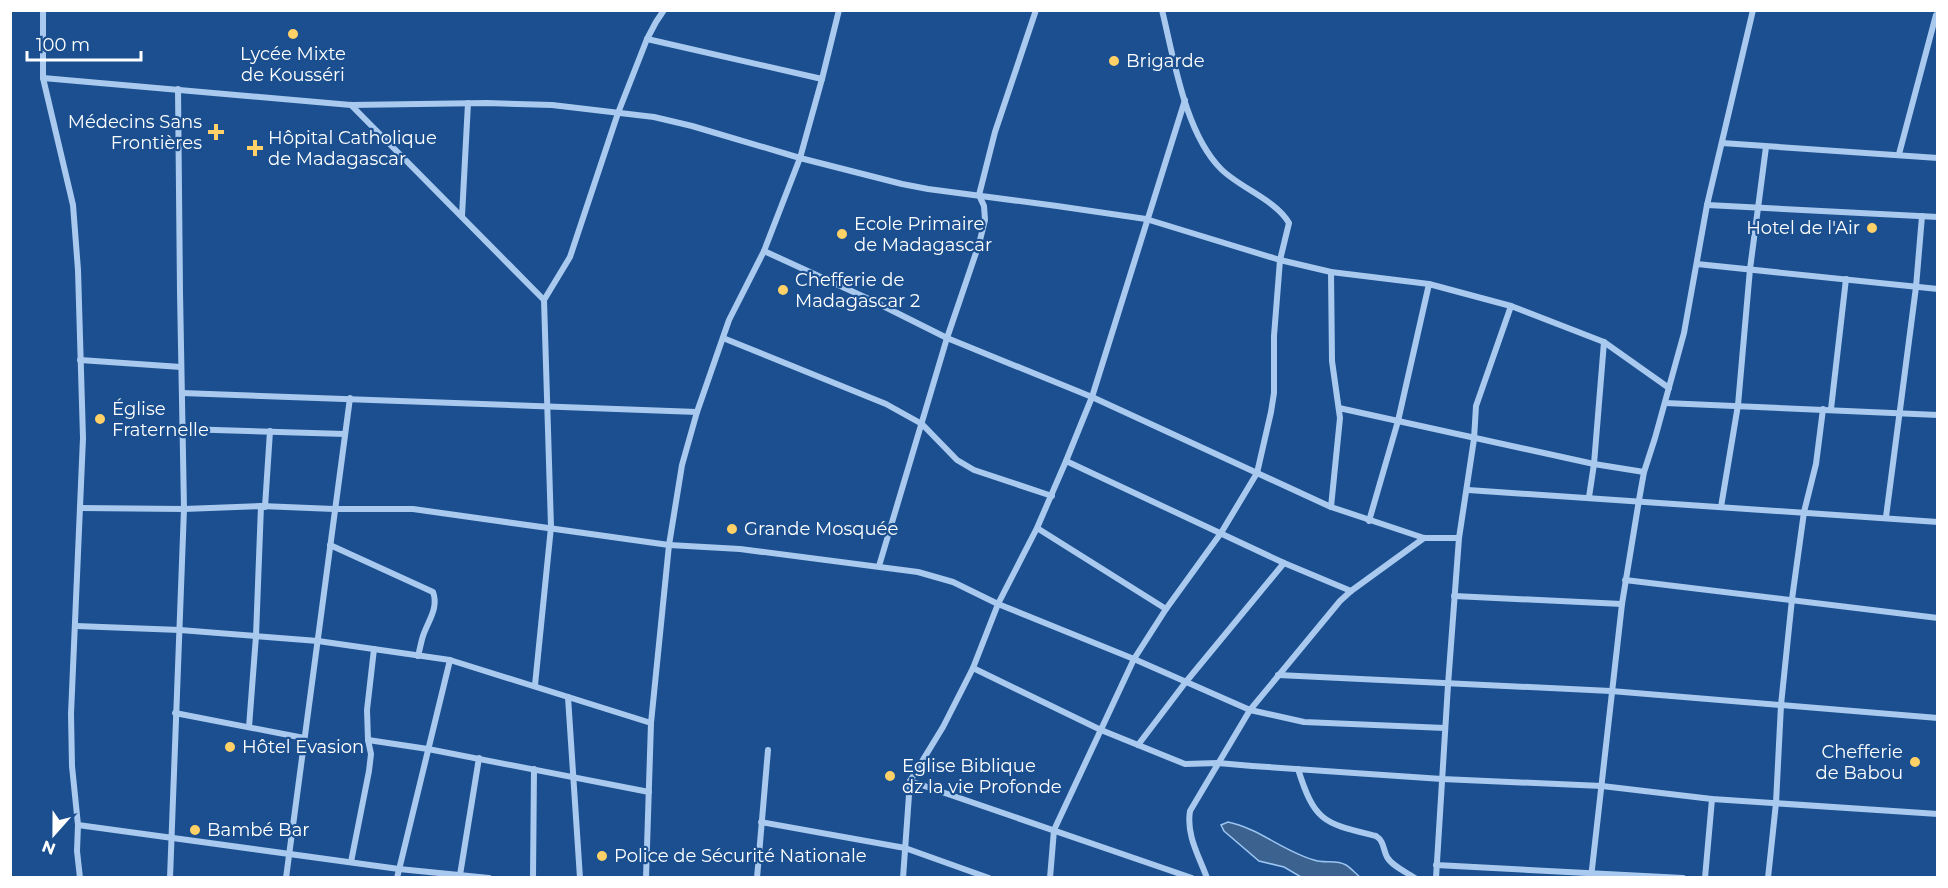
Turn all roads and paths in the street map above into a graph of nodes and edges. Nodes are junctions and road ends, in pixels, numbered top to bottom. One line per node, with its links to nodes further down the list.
1 (43, 10): 9 (street)
2 (664, 10): 8 (street)
3 (839, 10): 10 (street)
4 (1036, 10): 21 (street)
5 (1161, 10): 12 (street)
6 (1753, 10): 16 (street)
7 (1938, 15): 18 (street)
8 (647, 39): 10 (street); 15 (street)
9 (43, 78): 11 (street); 42 (street)
10 (822, 79): 19 (street)
11 (178, 89): 14 (street); 43 (street)
12 (1185, 99): 27 (street); 29 (street)
13 (468, 103): 14 (street); 15 (street); 24 (street)
14 (351, 105): 24 (street)
15 (618, 113): 19 (street); 37 (street)
16 (1722, 143): 17 (street); 22 (street)
17 (1766, 147): 18 (street); 23 (street)
18 (1899, 154): 20 (street)
19 (800, 158): 21 (street); 28 (street)
20 (1938, 158)
21 (979, 195): 27 (street); 40 (street)
22 (1707, 205): 23 (street); 30 (street)
23 (1758, 207): 25 (street); 31 (street)
24 (462, 216): 37 (street)
25 (1922, 216): 26 (street); 35 (street)
26 (1938, 217)
27 (1146, 219): 29 (street); 46 (street)
28 (764, 251): 39 (street); 40 (street)
29 (1280, 260): 32 (street); 65 (street)
30 (1697, 264): 31 (street); 44 (street)
31 (1750, 269): 33 (street); 50 (street)
32 (1331, 272): 34 (street); 51 (street)
33 (1846, 279): 35 (street); 52 (street)
34 (1429, 284): 38 (street); 56 (street)
35 (1916, 287): 36 (street); 54 (street)
36 (1938, 289)
37 (544, 300): 49 (street)
38 (1511, 306): 41 (street); 61 (street)
39 (723, 338): 53 (street); 57 (street)
40 (947, 338): 46 (street); 57 (street)
41 (1604, 342): 44 (street); 63 (street)
42 (80, 360): 43 (street); 73 (street)
43 (182, 367): 45 (street)
44 (1669, 388): 48 (street)
45 (182, 393): 47 (street); 58 (street)
46 (1092, 397): 62 (street); 65 (street)
47 (350, 398): 49 (street); 60 (street)
48 (1665, 403): 50 (street); 64 (street)
49 (549, 405): 53 (street); 80 (street)
50 (1738, 405): 52 (street); 72 (street)
51 (1339, 408): 56 (street); 71 (street)
52 (1827, 409): 54 (street); 76 (street)
53 (697, 412): 86 (street)
54 (1899, 414): 55 (street); 77 (street)
55 (1938, 415)
56 (1398, 421): 61 (street); 78 (street)
57 (922, 424): 67 (street); 88 (street)
58 (183, 429): 59 (street); 74 (street)
59 (270, 432): 60 (street); 70 (street)
60 (345, 434): 75 (street)
61 (1474, 439): 63 (street); 66 (street)
62 (1066, 461): 67 (street); 82 (street)
63 (1594, 464): 64 (street); 68 (street)
64 (1644, 472): 69 (street)
65 (1257, 473): 71 (street); 82 (street)
66 (1467, 490): 68 (street); 84 (street)
67 (1052, 496): 81 (street)
68 (1589, 497): 69 (street)
69 (1639, 500): 72 (street); 89 (street)
70 (263, 506): 74 (street); 75 (street); 99 (street)
71 (1331, 507): 78 (street)
72 (1721, 507): 76 (street)
73 (80, 508): 74 (street); 97 (street)
74 (184, 509): 98 (street)
75 (334, 509): 80 (street); 85 (street)
76 (1804, 512): 77 (street); 92 (street)
77 (1886, 517): 79 (street)
78 (1369, 521): 83 (street)
79 (1938, 522)
80 (551, 528): 86 (street); 108 (street)
81 (1036, 528): 93 (street); 95 (street)
82 (1221, 533): 87 (street); 95 (street)
83 (1424, 538): 84 (street); 90 (street)
84 (1459, 538): 91 (street)
85 (330, 545): 100 (street); 102 (street)
86 (669, 545): 88 (street); 116 (street)
87 (1284, 563): 90 (street); 107 (street)
88 (879, 566): 93 (street)
89 (1625, 580): 92 (street); 94 (street)
90 (1351, 591): 106 (street)
91 (1454, 596): 94 (street); 109 (street)
92 (1792, 599): 96 (street); 112 (street)
93 (998, 604): 103 (street); 105 (street)
94 (1622, 604): 110 (street)
95 (1166, 609): 103 (street)
96 (1938, 618)
97 (76, 626): 98 (street); 138 (street)
98 (180, 630): 99 (street); 114 (street)
99 (256, 636): 100 (street); 117 (street)
100 (318, 641): 101 (street); 120 (street)
101 (374, 649): 102 (street); 121 (street)
102 (418, 656): 104 (street)
103 (1134, 659): 107 (street); 119 (street)
104 (450, 660): 108 (street); 123 (street)
105 (973, 668): 119 (street); 131 (street)
106 (1278, 675): 109 (street); 113 (street)
107 (1185, 683): 113 (street); 122 (street)
108 (535, 685): 111 (street)
109 (1448, 685): 110 (street); 118 (street)
110 (1611, 691): 112 (street); 132 (street)
111 (568, 697): 116 (street); 129 (street)
112 (1781, 705): 115 (street); 135 (street)
113 (1250, 710): 118 (street); 126 (street)
114 (175, 713): 117 (street); 140 (street)
115 (1938, 718)
116 (651, 723): 133 (street)
117 (249, 727): 120 (street)
118 (1445, 728): 130 (street)
119 (1101, 730): 122 (street); 139 (street)
120 (304, 738): 142 (street)
121 (368, 740): 123 (street); 143 (street)
122 (1138, 745): 126 (street)
123 (428, 748): 125 (street); 145 (street)
124 (768, 750): 137 (street)
125 (479, 758): 127 (street); 146 (street)
126 (1218, 762): 128 (street); 161 (street)
127 (534, 769): 129 (street); 153 (street)
128 (1298, 769): 130 (street); 162 (street)
129 (573, 776): 133 (street); 154 (street)
130 (1442, 779): 132 (street); 144 (street)
131 (910, 781): 139 (street); 141 (street)
132 (1602, 786): 134 (street); 147 (street)
133 (649, 792): 155 (street)
134 (1712, 799): 135 (street); 165 (street)
135 (1776, 803): 136 (street); 166 (street)
136 (1938, 814)
137 (761, 822): 141 (street); 156 (street)
138 (78, 825): 140 (street); 148 (street)
139 (1054, 830): 159 (street); 160 (street)
140 (173, 839): 142 (street); 149 (street)
141 (905, 848): 157 (street); 158 (street)
142 (288, 852): 143 (street); 150 (street)
143 (351, 862): 145 (street)
144 (1436, 865): 147 (street); 163 (street)
145 (399, 869): 146 (street); 151 (street)
146 (460, 875): 152 (street)
147 (1591, 875): 164 (street)
148 (80, 878)
149 (170, 878)
150 (286, 878)
151 (397, 878)
152 (489, 878)
153 (532, 878)
154 (580, 878)
155 (646, 878)
156 (757, 878)
157 (903, 878)
158 (989, 878)
159 (1050, 878)
160 (1192, 878)
161 (1207, 878)
162 (1415, 878)
163 (1436, 878)
164 (1683, 878)
165 (1706, 878)
166 (1768, 878)

